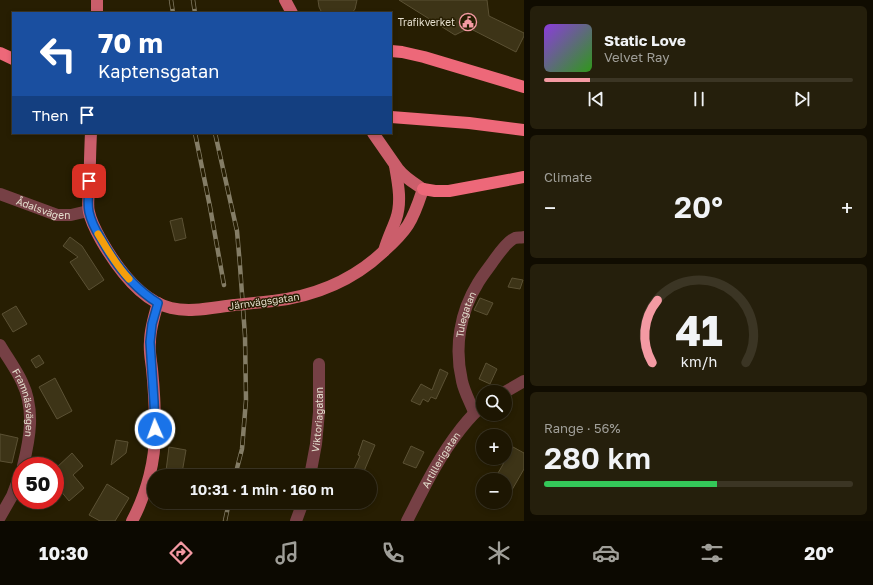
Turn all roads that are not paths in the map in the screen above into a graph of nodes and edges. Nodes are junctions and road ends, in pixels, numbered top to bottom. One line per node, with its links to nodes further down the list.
1 (97, 0): 3 (main road)
2 (285, 0): 4 (main road)
3 (97, 12)
4 (291, 12)
5 (392, 51): 8 (highway)
6 (0, 53): 7 (highway)
7 (12, 59)
8 (524, 88)
9 (392, 117): 10 (highway)
10 (524, 129)
11 (91, 134): 17 (main road)
12 (374, 134): 13 (main road, Järnvägsgatan)
13 (395, 166): 15 (main road, Järnvägsgatan); 19 (main road, Järnvägsgatan)
14 (524, 177): 15 (highway)
15 (424, 188): 19 (main road, Järnvägsgatan)
16 (0, 194): 17 (street, Ådalsvägen)
17 (88, 211): 20 (main road, Järnvägsgatan)
18 (524, 238): 26 (street, Tulegatan)
19 (383, 252): 20 (main road, Järnvägsgatan, bridge)
20 (158, 303): 33 (main road)
21 (0, 344): 22 (street, Framnäsvägen)
22 (3, 358): 28 (street, Framnäsvägen)
23 (319, 364): 29 (street, Viktoriagatan)
24 (524, 381): 25 (street)
25 (512, 388)
26 (476, 404)
27 (476, 413): 35 (street, Artillerigatan)
28 (25, 457)
29 (311, 469)
30 (12, 496): 32 (street)
31 (300, 509): 34 (street)
32 (0, 517)
33 (132, 521)
34 (296, 521)
35 (407, 521)

